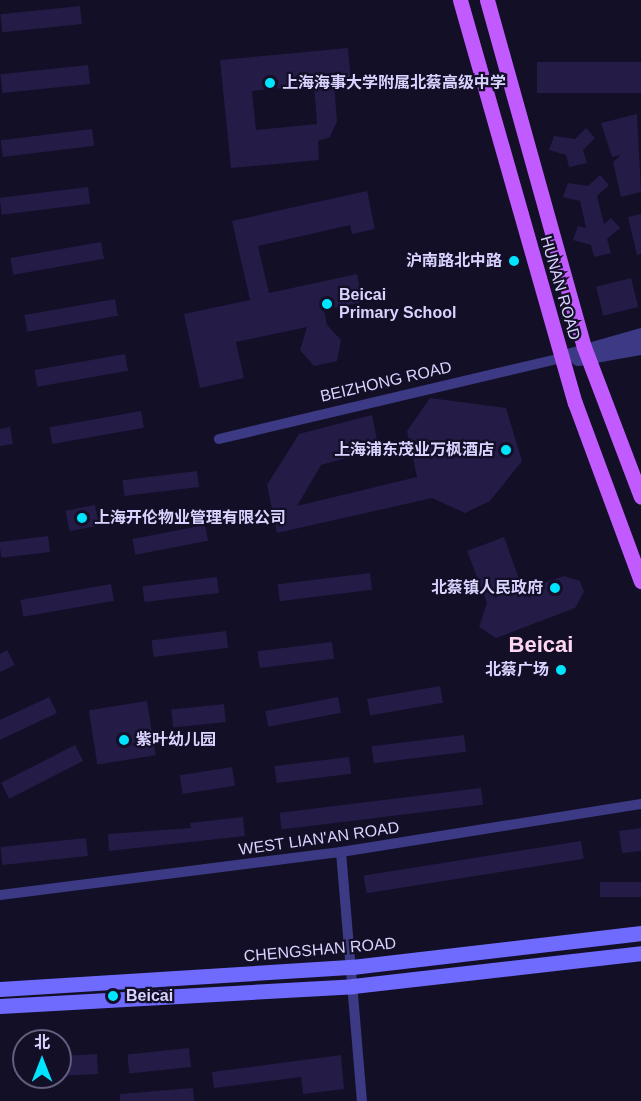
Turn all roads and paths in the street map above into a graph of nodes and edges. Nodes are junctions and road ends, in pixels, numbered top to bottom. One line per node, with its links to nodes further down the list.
1 (460, 0): 6 (main road, HUNAN ROAD)
2 (487, 0): 5 (main road, HUNAN ROAD)
3 (641, 334): 5 (street, BEIZHONG ROAD)
4 (641, 348): 5 (street, BEIZHONG ROAD)
5 (586, 353): 6 (street, BEIZHONG ROAD); 8 (main road, HUNAN ROAD)
6 (561, 358): 7 (street, BEIZHONG ROAD); 9 (main road, HUNAN ROAD)
7 (219, 439)
8 (641, 497)
9 (641, 580)
10 (641, 804): 11 (street, WEST LIAN'AN ROAD)
11 (341, 852): 12 (street, WEST LIAN'AN ROAD); 15 (street)
12 (0, 895)
13 (641, 933): 15 (main road, CHENGSHAN ROAD)
14 (641, 953): 16 (main road)
15 (352, 967): 16 (street); 17 (main road, CHENGSHAN ROAD)
16 (353, 986): 18 (main road); 19 (street)
17 (0, 989)
18 (0, 1006)
19 (362, 1101)

